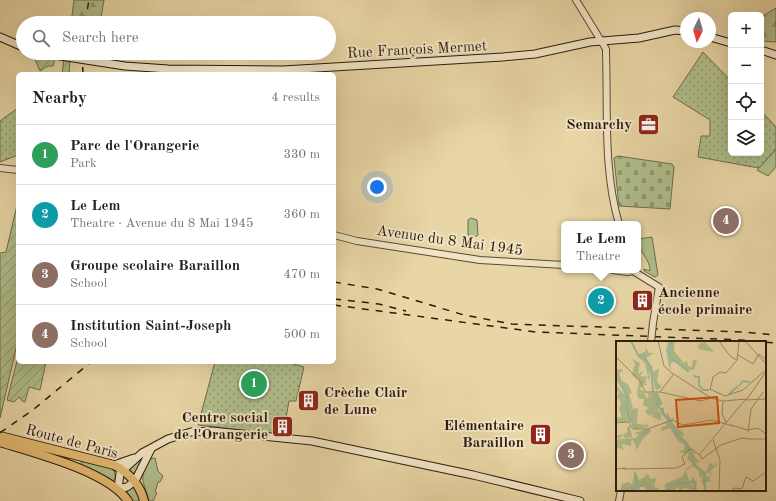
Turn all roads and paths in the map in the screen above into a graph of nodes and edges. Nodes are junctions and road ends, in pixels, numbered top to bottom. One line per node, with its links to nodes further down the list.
1 (576, 0): 5 (street)
2 (680, 31): 5 (main road, Rue François Mermet)
3 (0, 37): 7 (main road)
4 (716, 39): 6 (main road)
5 (601, 42): 10 (main road, Rue François Mermet); 13 (street)
6 (728, 42)
7 (16, 43)
8 (764, 51): 9 (main road)
9 (776, 55)
10 (93, 60)
11 (0, 168): 12 (street)
12 (16, 170)
13 (618, 221)
14 (336, 236): 15 (street, Avenue du 8 Mai 1945)
15 (561, 265)
16 (637, 273): 17 (street, bridge)
17 (651, 341)
18 (0, 436): 21 (main road, Route de Paris)
19 (0, 442): 21 (main road, Route de Paris)
20 (151, 449): 22 (main road); 25 (main road); 30 (main road)
21 (41, 451): 23 (main road, Route de Paris); 26 (main road, Route de Paris)
22 (136, 458): 23 (main road); 24 (main road)
23 (114, 465): 24 (main road, Route de Paris)
24 (123, 470): 25 (main road, Route de Paris); 26 (main road)
25 (135, 481): 26 (main road); 29 (main road, Route de Paris)
26 (118, 489): 28 (main road, Route de Paris)
27 (621, 491): 31 (street)
28 (128, 501)
29 (144, 501)
30 (580, 501)
31 (619, 501)

